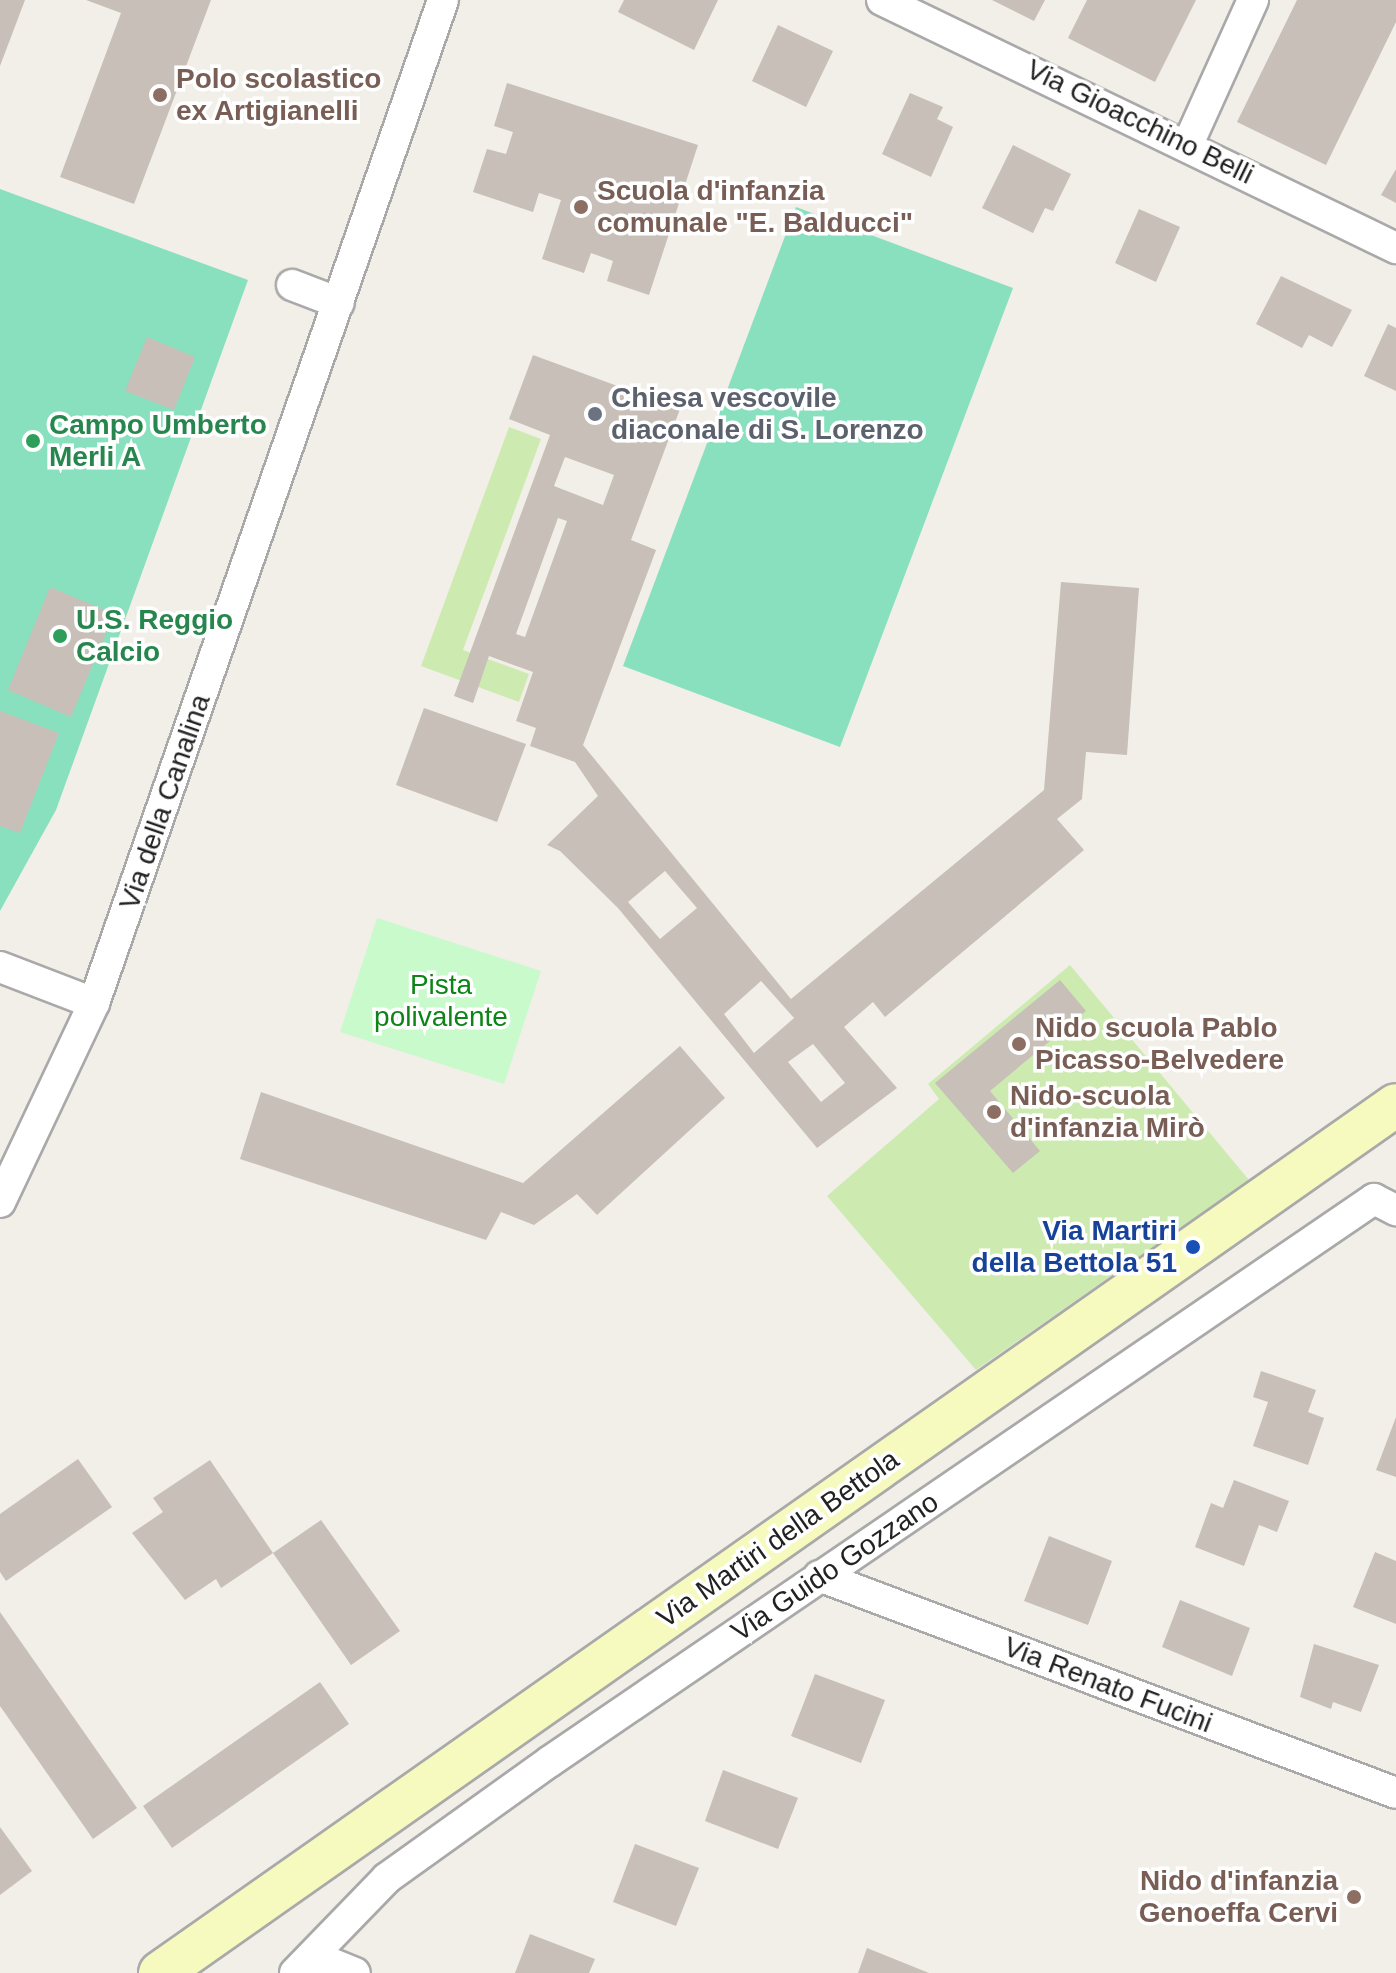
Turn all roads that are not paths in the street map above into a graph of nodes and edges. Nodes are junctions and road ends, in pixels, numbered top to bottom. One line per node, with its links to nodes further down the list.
1 (443, 0): 7 (street, Via della Canalina)
2 (882, 0): 4 (street, Via Gioacchino Belli)
3 (1253, 0): 4 (street)
4 (1188, 144): 5 (street, Via Gioacchino Belli)
5 (1396, 248)
6 (292, 285): 7 (street)
7 (339, 303): 9 (street, Via della Canalina)
8 (0, 967): 9 (street)
9 (94, 1003): 12 (street, Via della Canalina)
10 (1396, 1105): 16 (main road, Via Martiri della Bettola)
11 (1389, 1197): 13 (street, Via Guido Gozzano)
12 (0, 1202)
13 (819, 1576): 14 (street, Via Renato Fucini); 15 (street, Via Guido Gozzano)
14 (1396, 1793)
15 (304, 1964): 17 (street)
16 (160, 1973)
17 (355, 1973)

